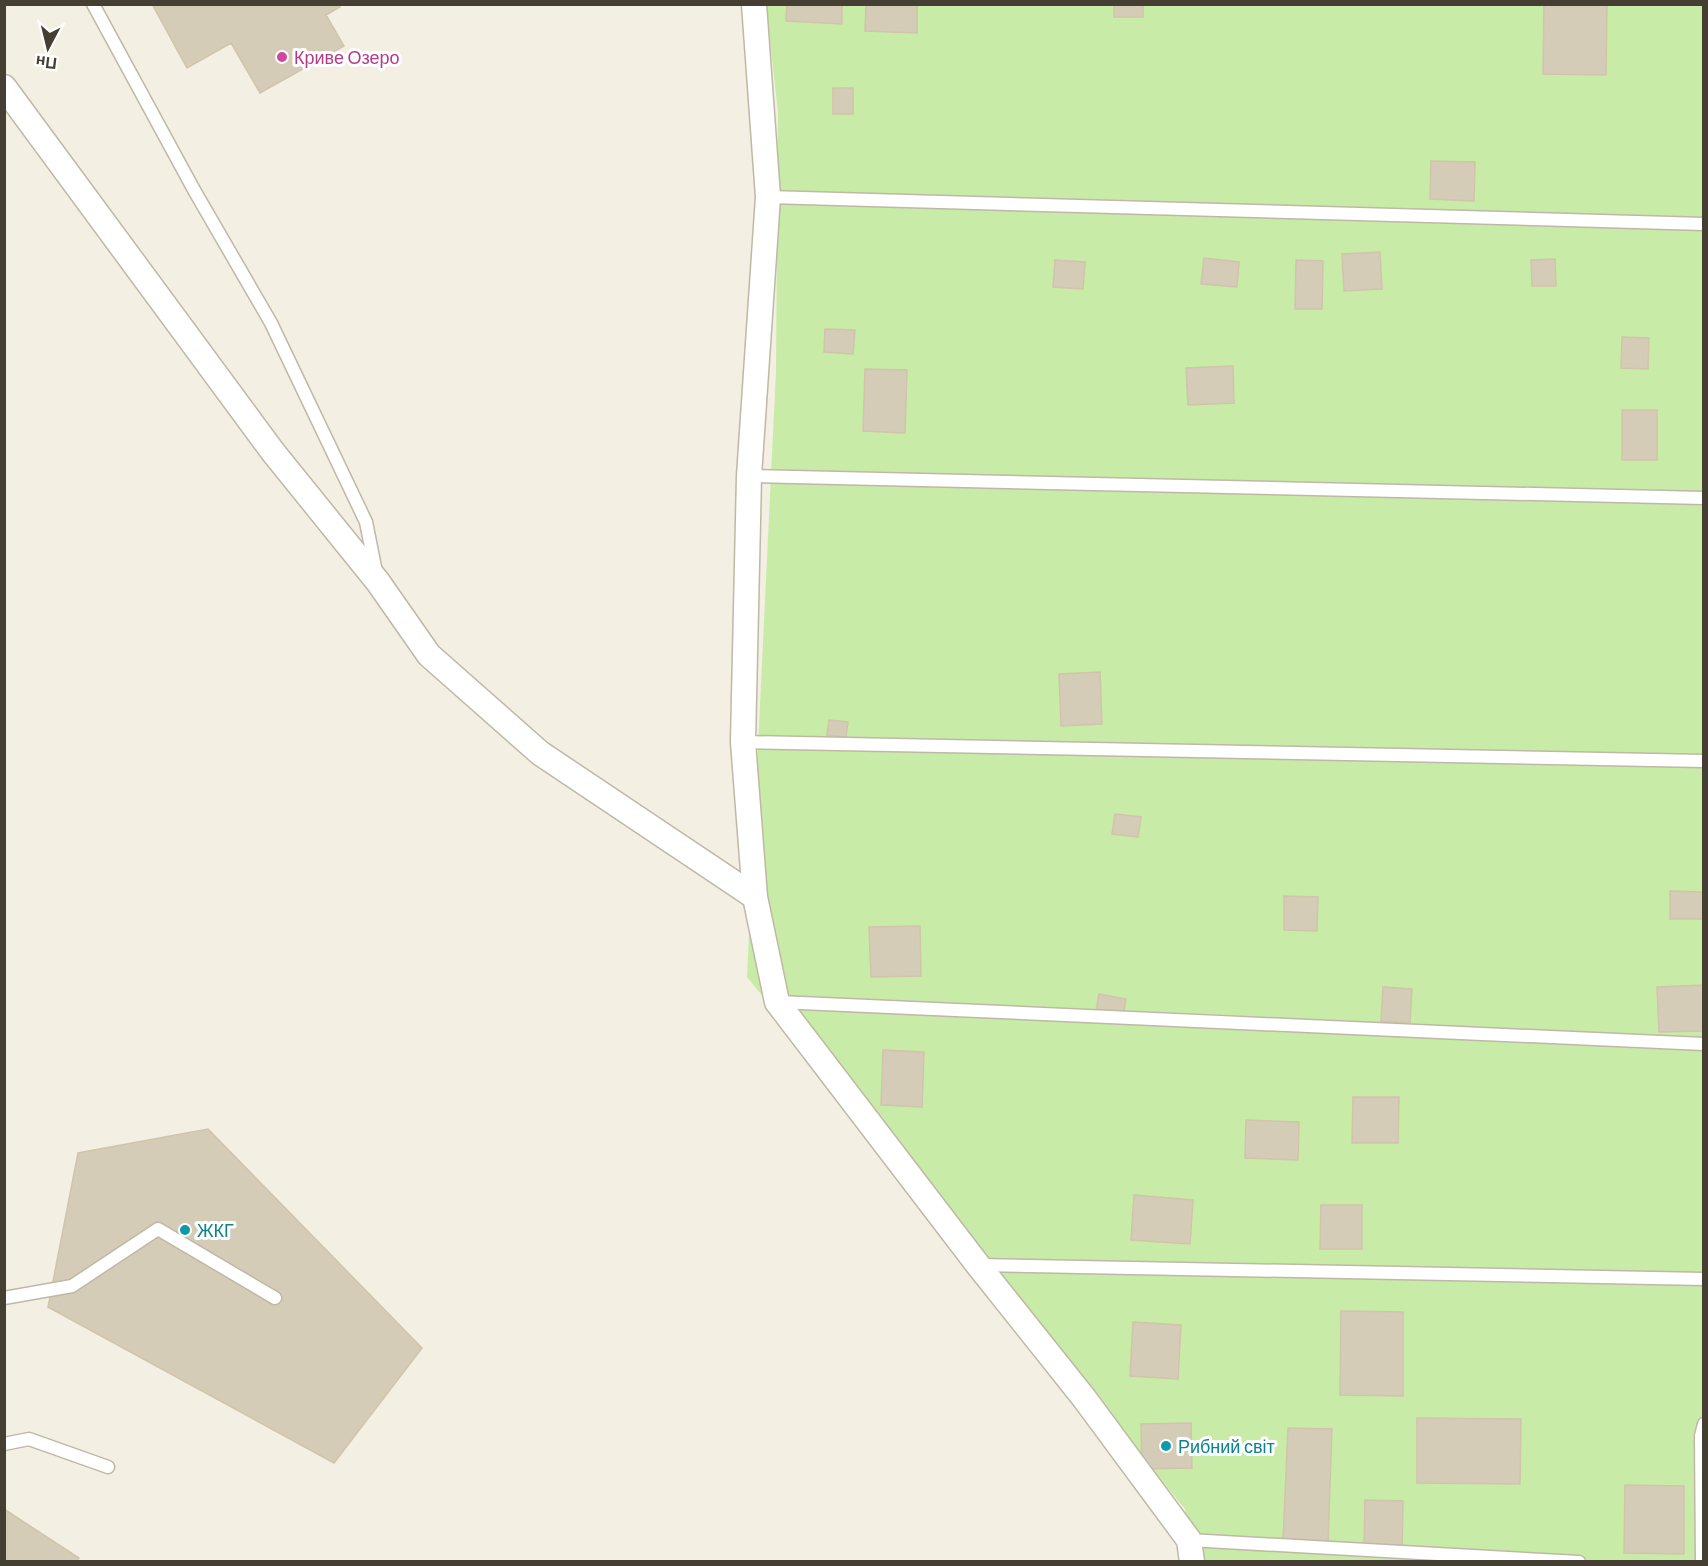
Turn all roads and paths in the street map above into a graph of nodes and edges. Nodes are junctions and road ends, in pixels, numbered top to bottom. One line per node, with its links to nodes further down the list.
1 (93, 4): 8 (lane)
2 (754, 4): 4 (street)
3 (4, 87): 8 (street)
4 (768, 197): 5 (lane); 6 (street)
5 (1704, 224)
6 (749, 476): 7 (lane); 9 (street)
7 (1704, 498)
8 (378, 582): 11 (street)
9 (743, 742): 10 (lane); 11 (street)
10 (1704, 761)
11 (755, 897): 12 (street)
12 (777, 1002): 13 (lane); 14 (street)
13 (1704, 1044)
14 (978, 1265): 15 (lane); 21 (street)
15 (1704, 1279)
16 (4, 1298): 17 (lane)
17 (275, 1298)
18 (1704, 1424): 23 (lane)
19 (4, 1444): 20 (lane)
20 (108, 1467)
21 (1190, 1551): 22 (lane)
22 (1579, 1562)
23 (1702, 1562)

